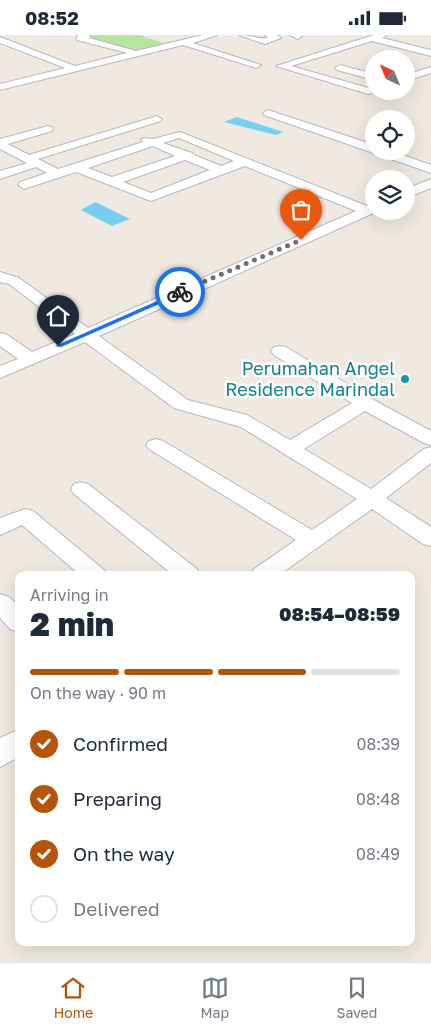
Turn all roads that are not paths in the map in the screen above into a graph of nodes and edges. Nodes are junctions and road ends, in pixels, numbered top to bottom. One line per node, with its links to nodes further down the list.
1 (83, 35): 16 (street)
2 (269, 35): 6 (street)
3 (373, 36): 10 (street); 15 (street)
4 (169, 37): 9 (street)
5 (204, 37): 9 (street); 11 (street)
6 (239, 37): 12 (street)
7 (337, 39): 10 (street)
8 (0, 40): 20 (street)
9 (184, 42): 16 (street); 19 (street)
10 (351, 44): 13 (street); 14 (street)
11 (220, 45)
12 (260, 47)
13 (368, 49)
14 (326, 51): 17 (street); 18 (street)
15 (431, 53)
16 (137, 54): 20 (street)
17 (345, 56)
18 (304, 58): 23 (street); 25 (street)
19 (256, 65)
20 (75, 69): 24 (street)
21 (431, 70): 22 (street)
22 (415, 74)
23 (365, 75)
24 (0, 87)
25 (365, 88)
26 (365, 92): 27 (street)
27 (350, 97)
28 (268, 113): 34 (street)
29 (157, 119): 31 (street)
30 (48, 129): 33 (street)
31 (121, 130): 32 (street); 37 (street)
32 (153, 142): 35 (street); 38 (street); 40 (street)
33 (0, 144): 37 (street)
34 (365, 146)
35 (188, 155): 43 (street); 46 (street)
36 (406, 160): 41 (street)
37 (33, 161): 42 (street); 44 (street)
38 (246, 161): 43 (street); 50 (street)
39 (0, 163): 42 (street)
40 (77, 168): 44 (street); 46 (street)
41 (431, 169)
42 (14, 170): 45 (street)
43 (220, 170): 46 (street)
44 (60, 173): 47 (street)
45 (0, 175)
46 (111, 183)
47 (24, 185)
48 (428, 187): 49 (street)
49 (415, 191)
50 (365, 208)
51 (365, 213): 53 (street)
52 (0, 277): 53 (street)
53 (87, 333): 56 (street); 61 (street)
54 (0, 338): 56 (street)
55 (280, 351): 58 (street)
56 (30, 359): 57 (street)
57 (0, 373)
58 (365, 403): 59 (street); 61 (street)
59 (431, 439)
60 (156, 445): 67 (street)
61 (288, 449): 64 (street)
62 (431, 453): 64 (street)
63 (81, 489): 69 (street)
64 (372, 499): 66 (street); 67 (street)
65 (0, 527): 68 (street)
66 (431, 538)
67 (312, 540): 70 (street)
68 (90, 571)
69 (184, 571)
70 (268, 571)
71 (0, 603): 72 (street)
72 (15, 619)
73 (15, 744): 74 (street)
74 (0, 754)

